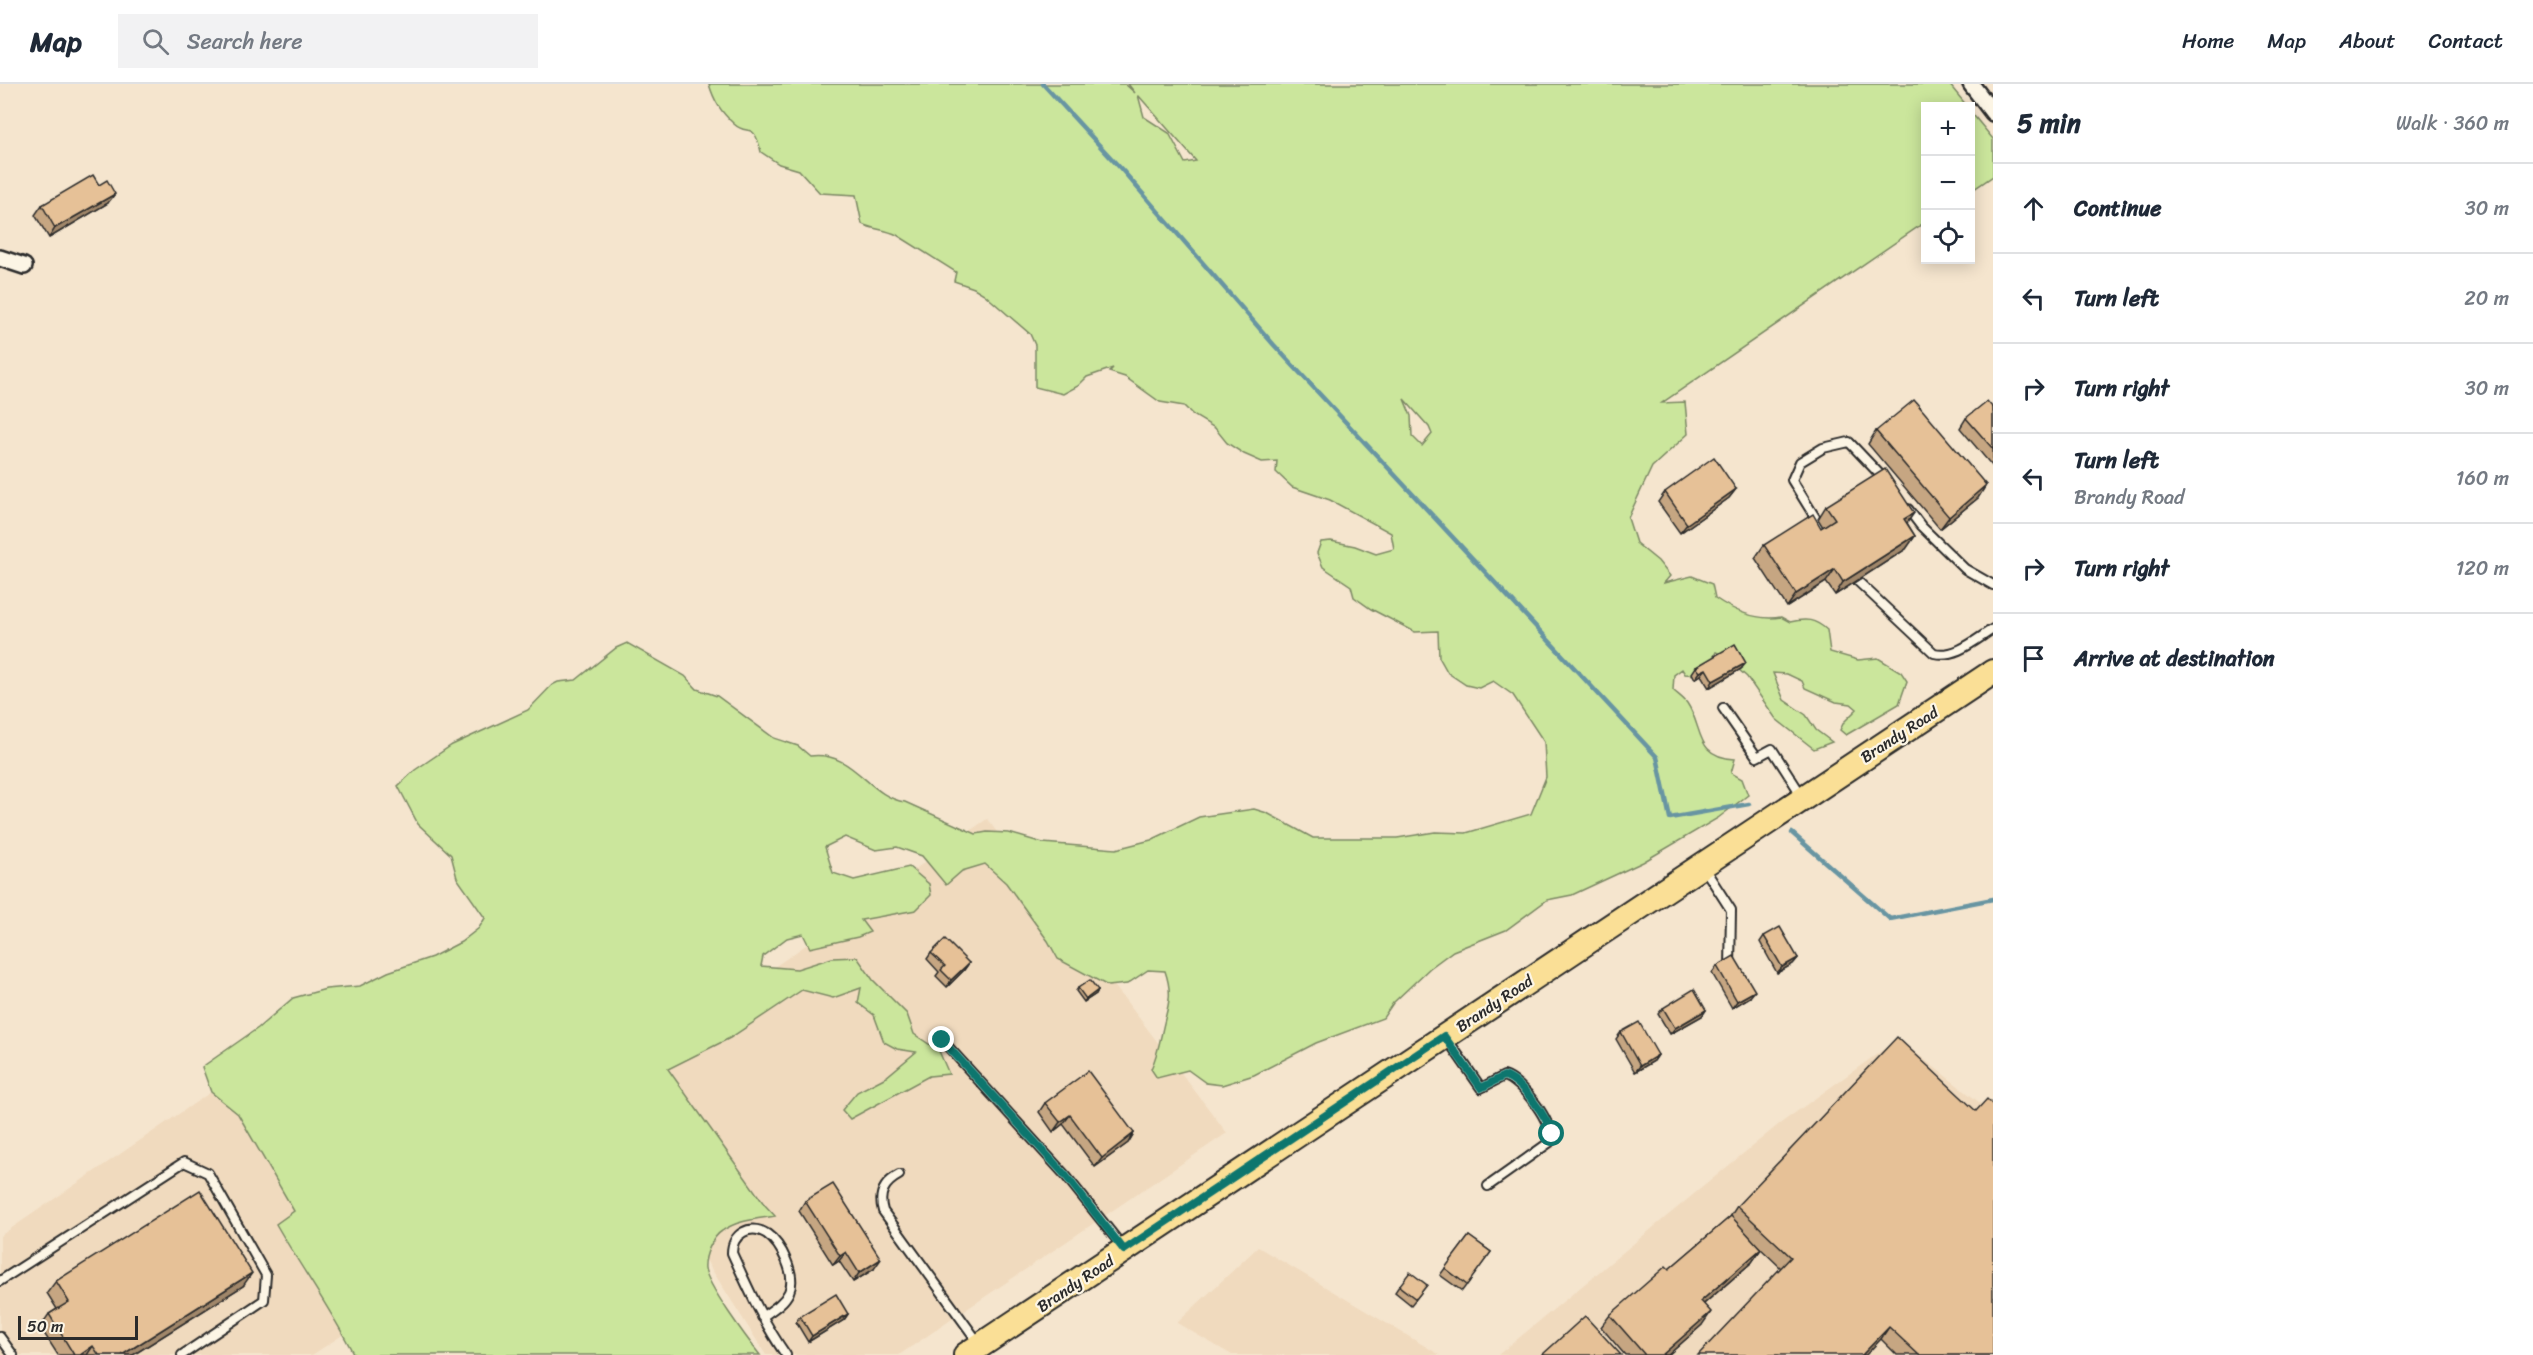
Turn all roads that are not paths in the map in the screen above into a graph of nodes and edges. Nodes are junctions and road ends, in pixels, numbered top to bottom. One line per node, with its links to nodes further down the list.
1 (1971, 84): 2 (street)
2 (1993, 113)
3 (0, 258): 4 (street)
4 (24, 266)
5 (1895, 492): 7 (lane)
6 (1902, 501): 9 (lane)
7 (1833, 547)
8 (1844, 565): 10 (lane)
9 (1993, 585)
10 (1993, 629)
11 (1993, 672): 13 (main road, Brandy Road)
12 (1723, 708): 13 (lane)
13 (1803, 798): 14 (main road, Brandy Road)
14 (1702, 864): 15 (lane); 16 (main road, Brandy Road)
15 (1731, 978)
16 (1444, 1036): 19 (lane); 20 (main road, Brandy Road)
17 (942, 1040): 20 (lane)
18 (899, 1175): 24 (lane)
19 (1488, 1186)
20 (1124, 1250): 24 (main road, Brandy Road)
21 (0, 1281): 26 (lane)
22 (762, 1317): 22 (lane); 27 (lane)
23 (0, 1337): 25 (lane)
24 (974, 1350)
25 (13, 1355)
26 (182, 1355)
27 (786, 1355)

